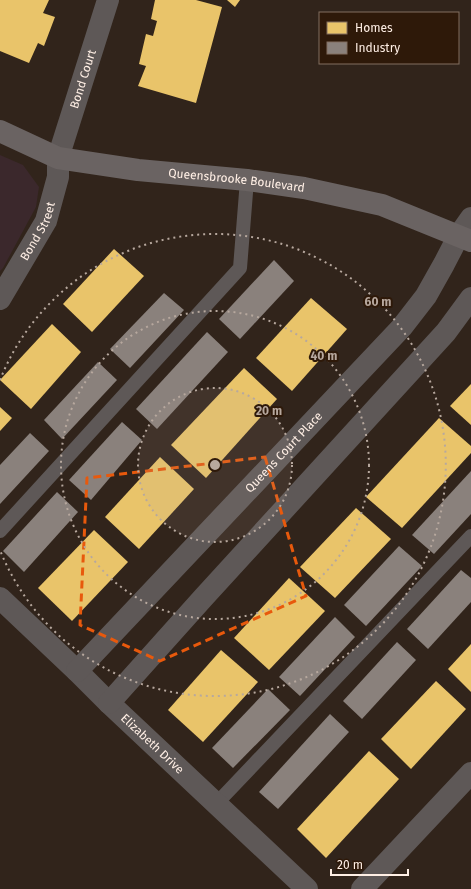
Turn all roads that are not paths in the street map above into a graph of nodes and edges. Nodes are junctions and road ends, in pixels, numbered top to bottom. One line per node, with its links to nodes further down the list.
1 (108, 0): 3 (street, Bond Court)
2 (0, 131): 3 (street, Queensbrooke Boulevard)
3 (58, 158): 4 (street, Queensbrooke Boulevard); 7 (street, Bond Street)
4 (247, 180): 5 (street, Queensbrooke Boulevard); 8 (lane)
5 (467, 231): 11 (street, Queens Court Place)
6 (471, 298): 12 (street)
7 (0, 299)
8 (0, 531)
9 (471, 536): 14 (lane)
10 (0, 598): 11 (street, Elizabeth Drive)
11 (77, 671): 12 (street, Elizabeth Drive)
12 (109, 703): 14 (street, Elizabeth Drive)
13 (471, 773): 16 (street)
14 (217, 804): 15 (street, Elizabeth Drive)
15 (307, 889)
16 (362, 889)

